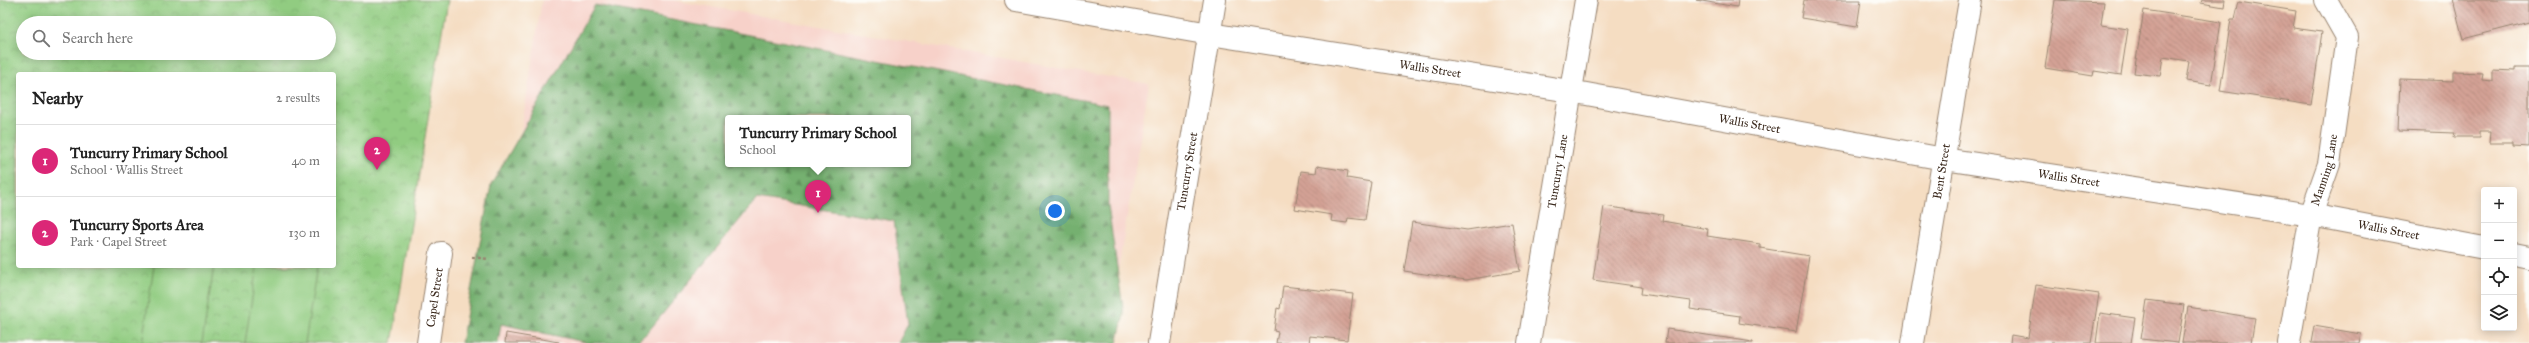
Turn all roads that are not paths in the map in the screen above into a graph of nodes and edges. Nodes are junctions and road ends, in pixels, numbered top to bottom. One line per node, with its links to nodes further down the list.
1 (1016, 0): 6 (street, Wallis Street)
2 (1215, 0): 6 (street, Tuncurry Street)
3 (1586, 0): 7 (street, Tuncurry Lane)
4 (1970, 0): 8 (street, Bent Street)
5 (2326, 0): 9 (street, Manning Lane)
6 (1210, 34): 7 (street, Wallis Street); 15 (street, Tuncurry Street)
7 (1570, 91): 8 (street, Wallis Street); 16 (street, Tuncurry Lane)
8 (1944, 159): 9 (street, Wallis Street); 17 (street, Bent Street)
9 (2311, 215): 10 (street, Wallis Street); 18 (street, Manning Lane)
10 (2481, 247)
11 (442, 253): 14 (street, Capel Street)
12 (2517, 255): 13 (street)
13 (2529, 257)
14 (428, 343)
15 (1159, 343)
16 (1530, 343)
17 (1913, 343)
18 (2289, 343)

